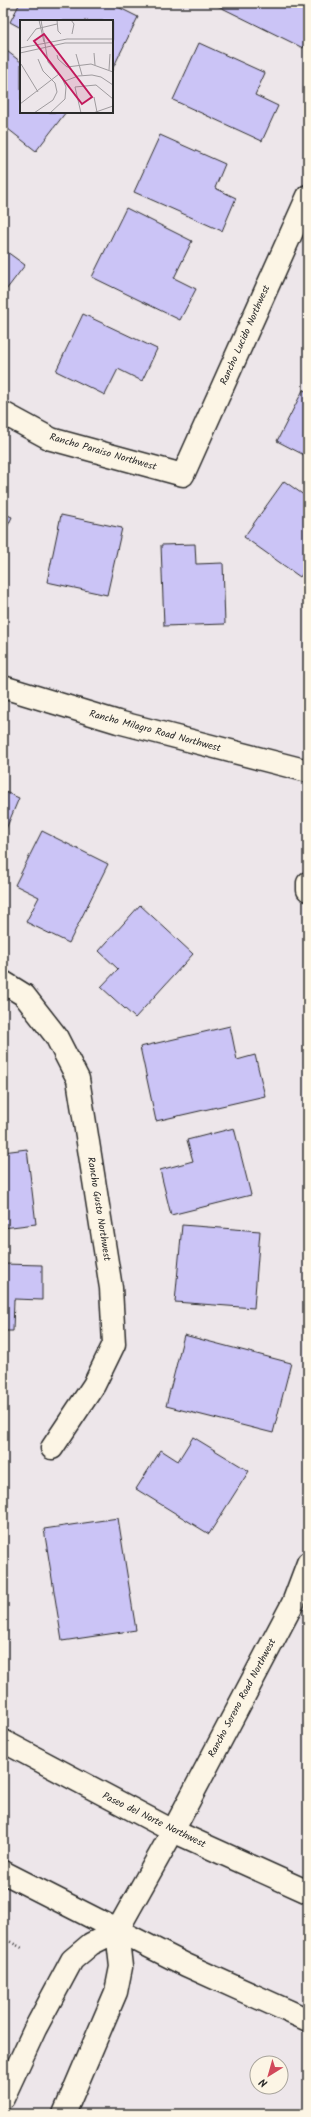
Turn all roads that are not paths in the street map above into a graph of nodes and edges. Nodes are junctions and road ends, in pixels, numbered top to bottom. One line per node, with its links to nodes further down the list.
1 (308, 196): 3 (street, Rancho Lucido Northwest)
2 (3, 413): 3 (street, Rancho Paraiso Northwest)
3 (183, 475)
4 (3, 687): 5 (street, Rancho Milagro Road Northwest)
5 (308, 771)
6 (308, 883): 7 (street)
7 (308, 890)
8 (3, 982): 9 (street, Rancho Gusto Northwest)
9 (52, 1448)
10 (308, 1563): 12 (street, Rancho Sereno Road Northwest)
11 (3, 1741): 12 (street, Paseo del Norte Northwest)
12 (173, 1831): 14 (street, Paseo del Norte Northwest); 15 (street, Rancho Sereno Road Northwest)
13 (3, 1872): 15 (street)
14 (308, 1892)
15 (117, 1931): 16 (street); 17 (street); 18 (street)
16 (308, 2020)
17 (3, 2098)
18 (64, 2114)

